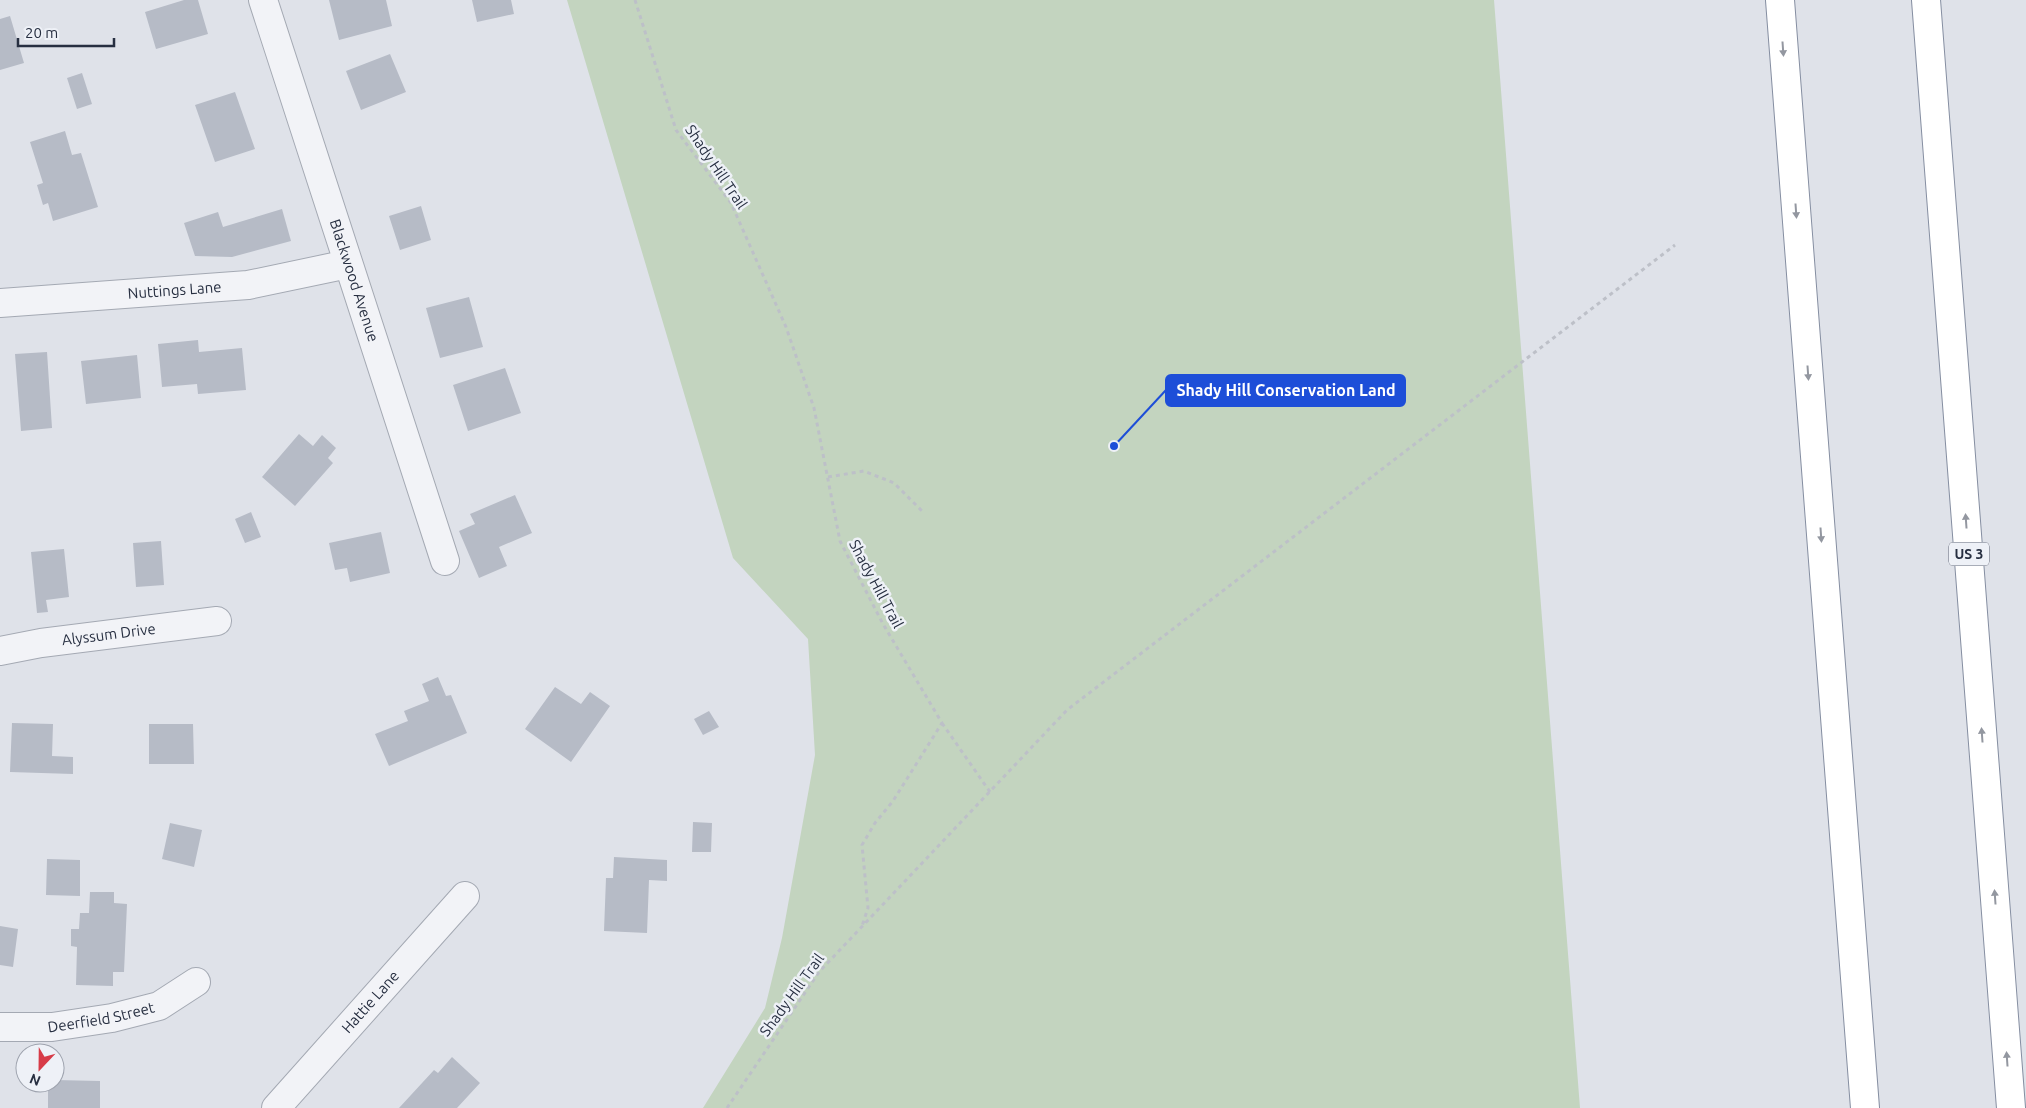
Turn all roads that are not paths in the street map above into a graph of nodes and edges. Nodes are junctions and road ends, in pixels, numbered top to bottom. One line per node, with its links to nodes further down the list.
1 (263, 0): 4 (street, Blackwood Avenue)
2 (1780, 0): 13 (highway, one-way to 13)
3 (1926, 0): 14 (highway, US 3, one-way to 3)
4 (348, 264): 5 (street, Nuttings Lane); 6 (street, Blackwood Avenue)
5 (0, 303)
6 (445, 561)
7 (217, 621): 8 (street, Alyssum Drive)
8 (0, 651)
9 (465, 896): 12 (street, Hattie Lane)
10 (196, 982): 11 (street, Deerfield Street)
11 (0, 1027)
12 (276, 1108)
13 (1865, 1108)
14 (2011, 1108)

